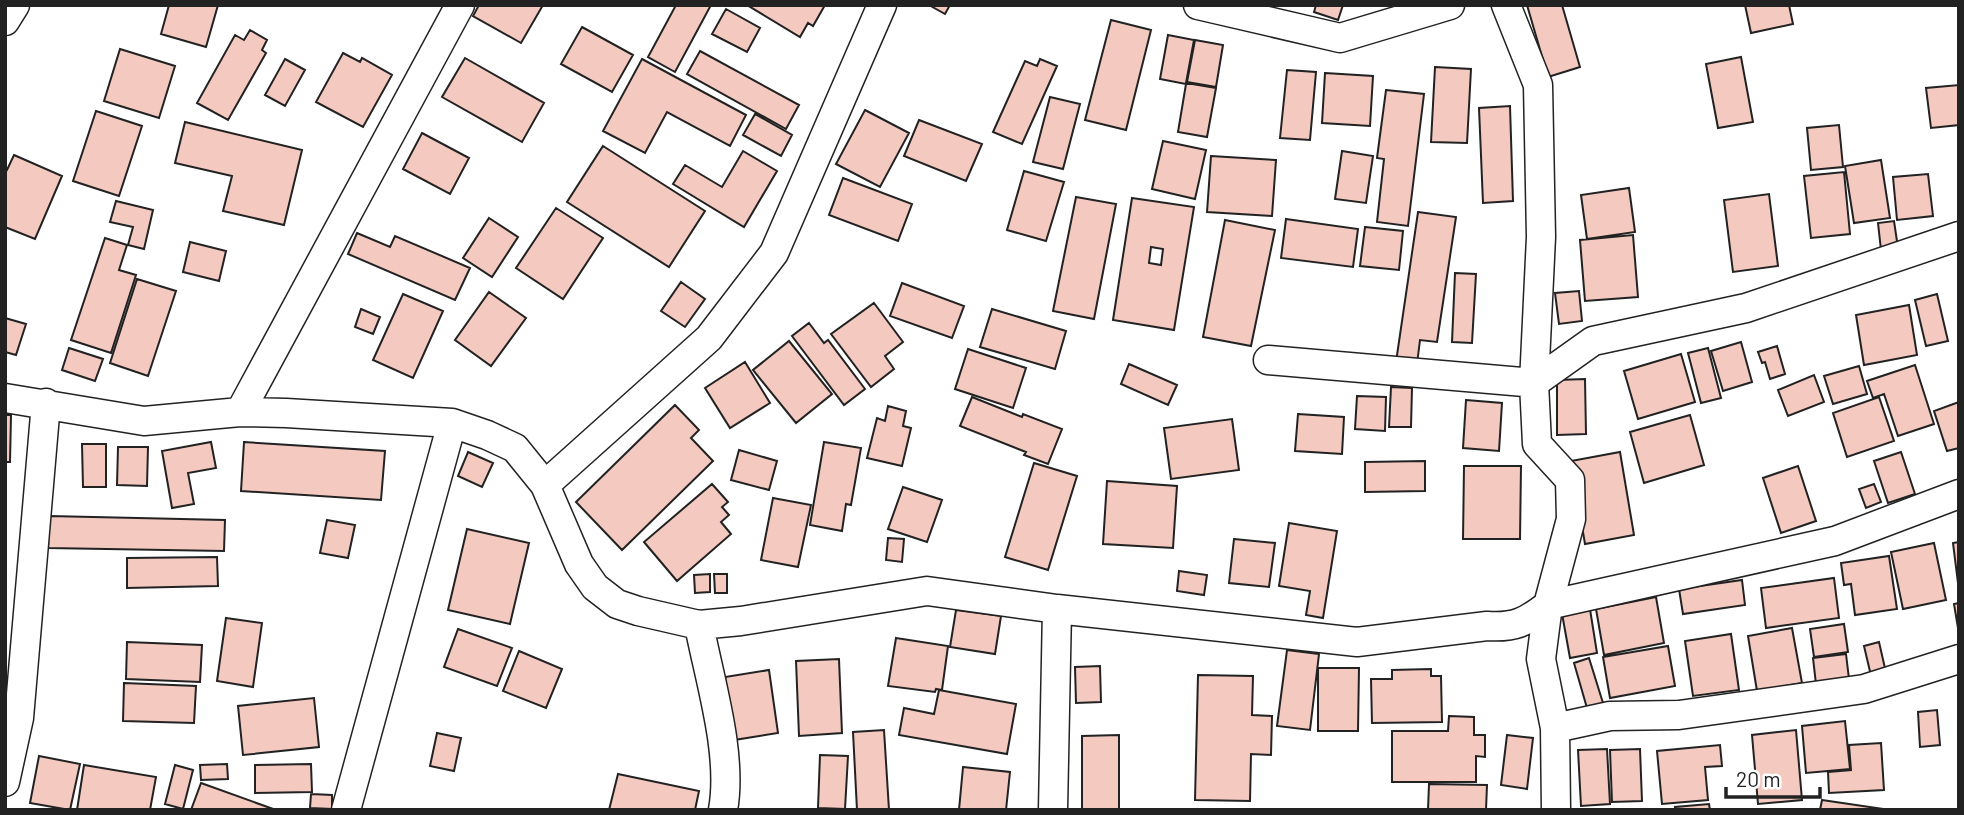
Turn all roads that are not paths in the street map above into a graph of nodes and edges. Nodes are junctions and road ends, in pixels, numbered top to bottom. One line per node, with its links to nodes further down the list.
1 (15, 5): 7 (street)
2 (460, 5): 13 (street)
3 (882, 5): 15 (street)
4 (1198, 5): 5 (street)
5 (1450, 5)
6 (1506, 5): 10 (street)
7 (5, 21)
8 (1959, 236): 10 (street)
9 (1268, 360): 10 (street)
10 (1534, 383): 17 (street)
11 (5, 398): 12 (street)
12 (46, 404): 13 (street); 21 (street)
13 (240, 412): 14 (street)
14 (452, 423): 15 (street); 24 (street)
15 (545, 485): 19 (street)
16 (1959, 494): 17 (street)
17 (1548, 604): 18 (street); 22 (street)
18 (1057, 608): 19 (street); 26 (street)
19 (699, 625): 25 (street)
20 (1959, 659): 22 (street)
21 (13, 696): 23 (street)
22 (1555, 728): 27 (street)
23 (5, 782)
24 (346, 810)
25 (723, 810)
26 (1053, 810)
27 (1556, 810)

